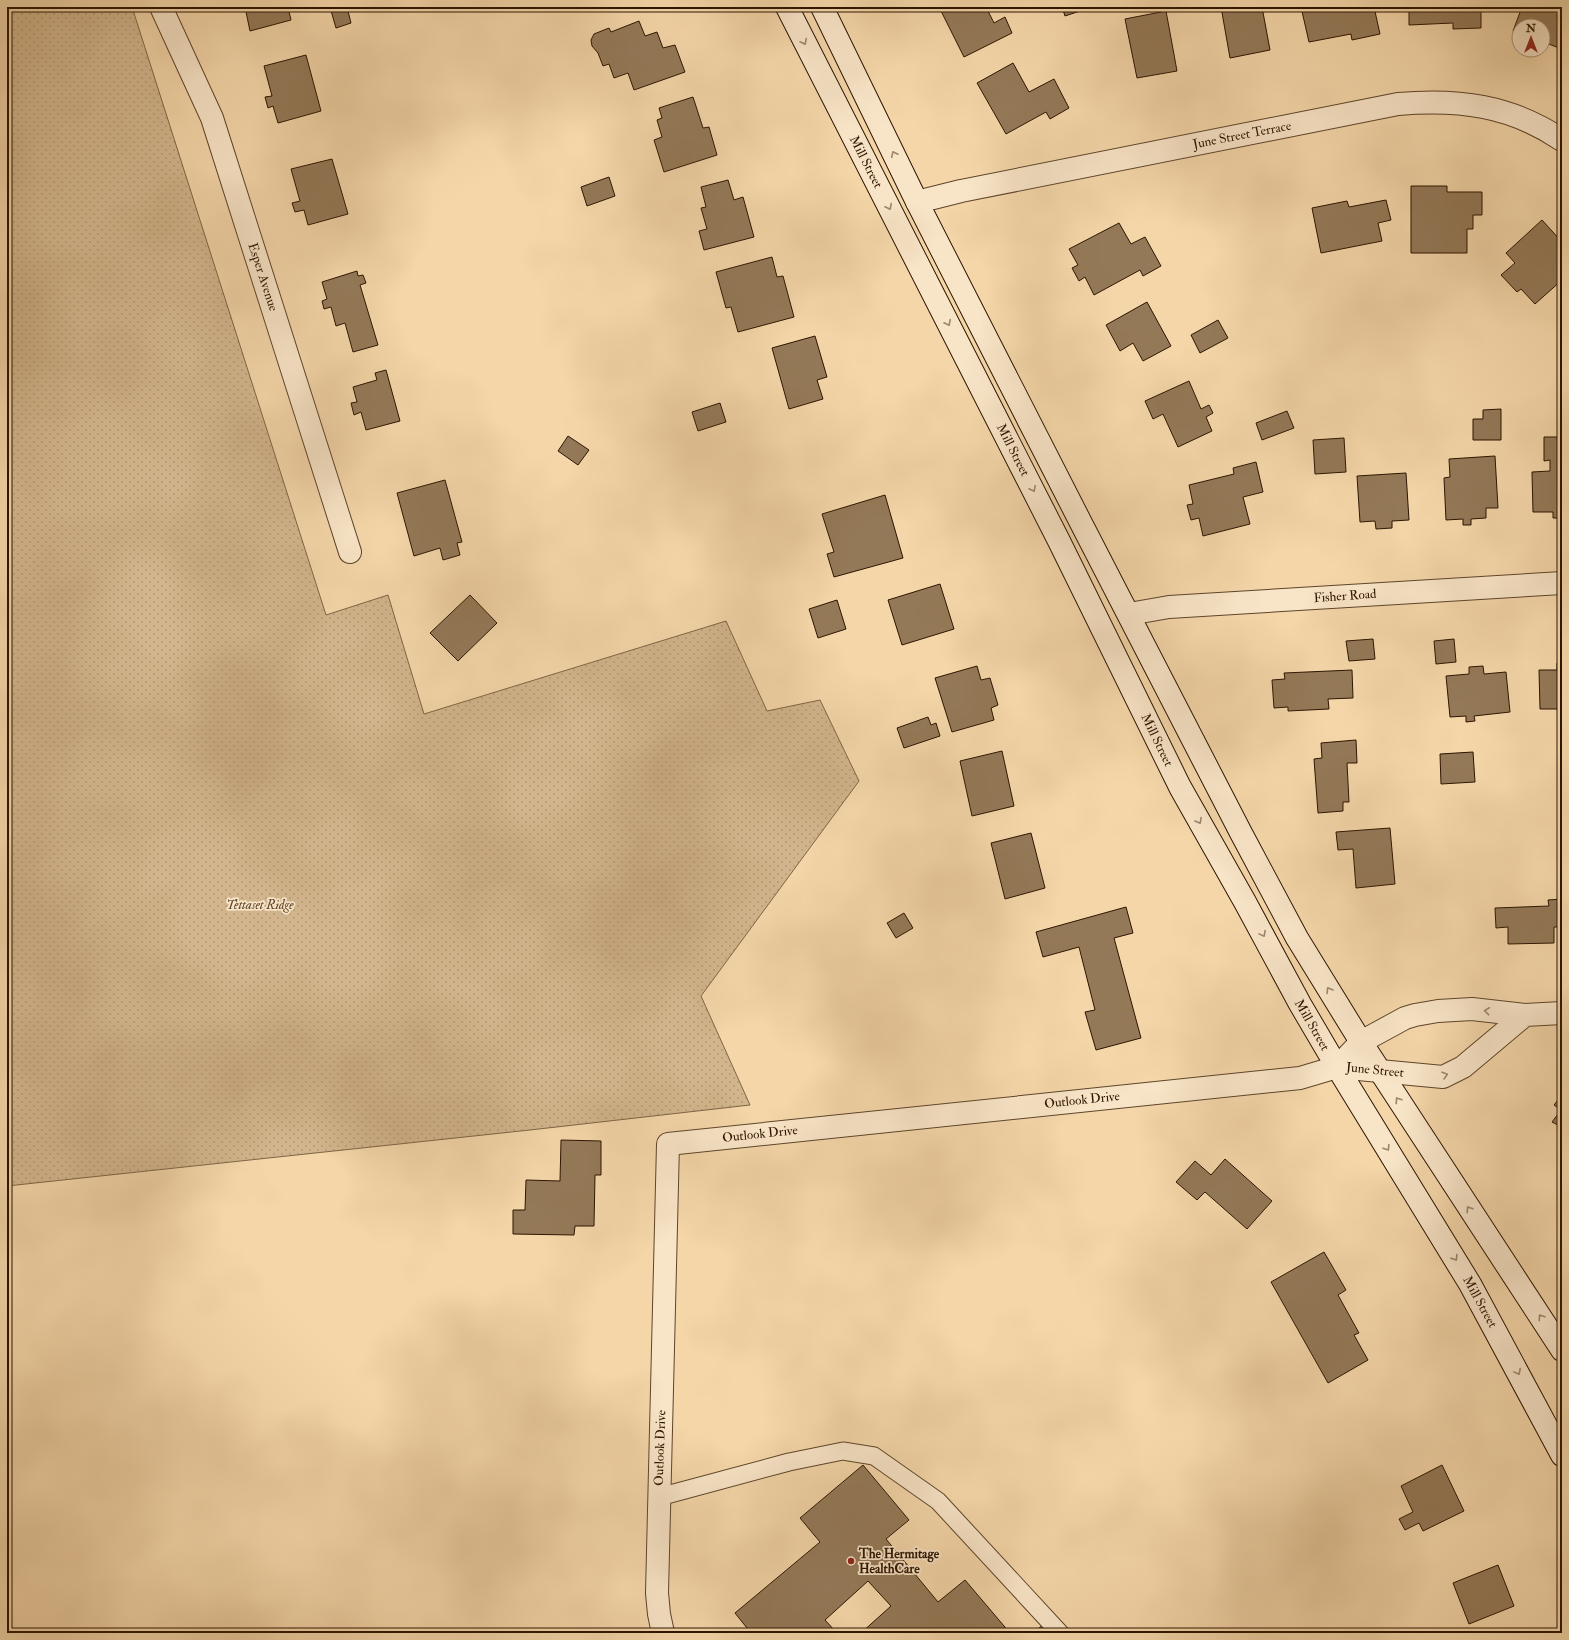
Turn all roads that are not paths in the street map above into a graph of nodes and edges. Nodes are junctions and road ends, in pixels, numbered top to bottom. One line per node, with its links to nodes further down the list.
1 (161, 7): 6 (street, Esper Avenue)
2 (787, 7): 12 (street, Mill Street, one-way to 12)
3 (822, 7): 5 (street, one-way to 3)
4 (1562, 140): 5 (street, June Street Terrace)
5 (917, 202): 8 (street)
6 (350, 552)
7 (1562, 583): 8 (street, Fisher Road)
8 (1129, 614): 11 (street, one-way to 8)
9 (1562, 1013): 10 (street, June Street)
10 (1525, 1015): 11 (street, June Street, one-way to 11); 13 (street, June Street, one-way to 10)
11 (1361, 1042): 12 (street, June Street); 13 (street)
12 (1337, 1067): 13 (street, June Street); 15 (street, Mill Street, one-way to 15); 16 (street, Outlook Drive)
13 (1380, 1071): 14 (street, one-way to 13)
14 (1562, 1350)
15 (1562, 1455)
16 (659, 1497): 17 (street, Outlook Drive); 18 (lane)
17 (663, 1633)
18 (1060, 1633)

